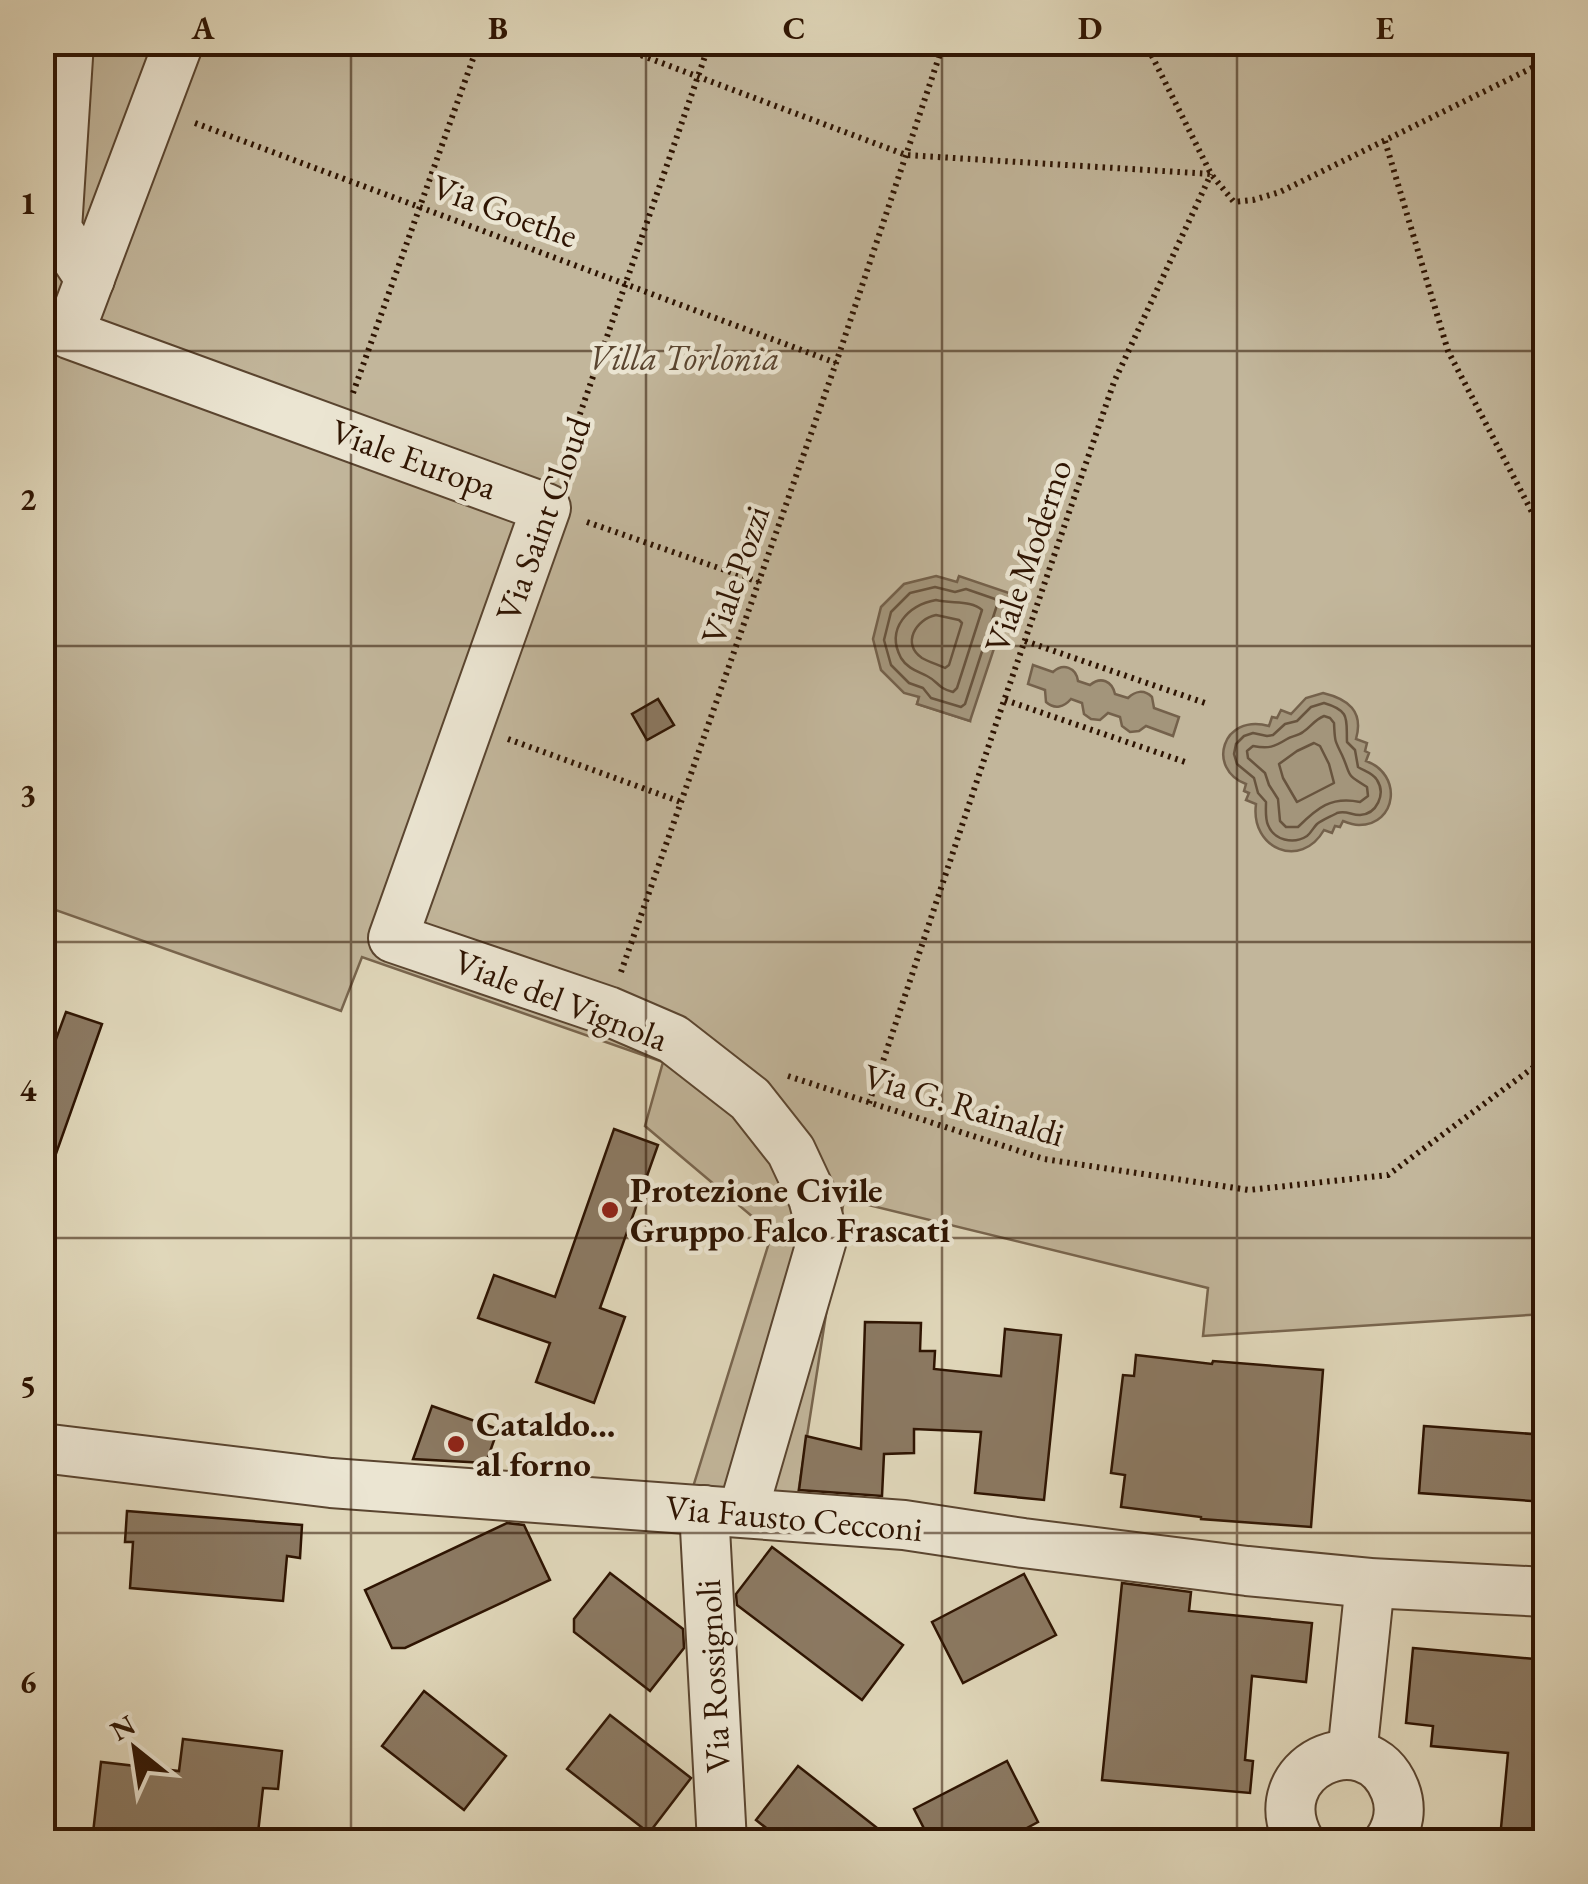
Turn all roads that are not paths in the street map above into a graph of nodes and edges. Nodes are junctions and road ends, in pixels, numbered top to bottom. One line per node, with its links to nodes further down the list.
1 (69, 42): 3 (street)
2 (179, 42): 3 (street)
3 (90, 279): 4 (street, Viale Europa)
4 (546, 508): 5 (street, Via Saint Cloud)
5 (393, 938): 7 (street, Viale del Vignola)
6 (42, 1448): 7 (street, Via Fausto Cecconi)
7 (724, 1511): 8 (street, Via Fausto Cecconi); 11 (street, Via Rossignoli)
8 (1370, 1583): 9 (street, Via Fausto Cecconi); 10 (street)
9 (1546, 1592)
10 (1352, 1755): 12 (street); 13 (street)
11 (722, 1842)
12 (1300, 1842)
13 (1388, 1842)

